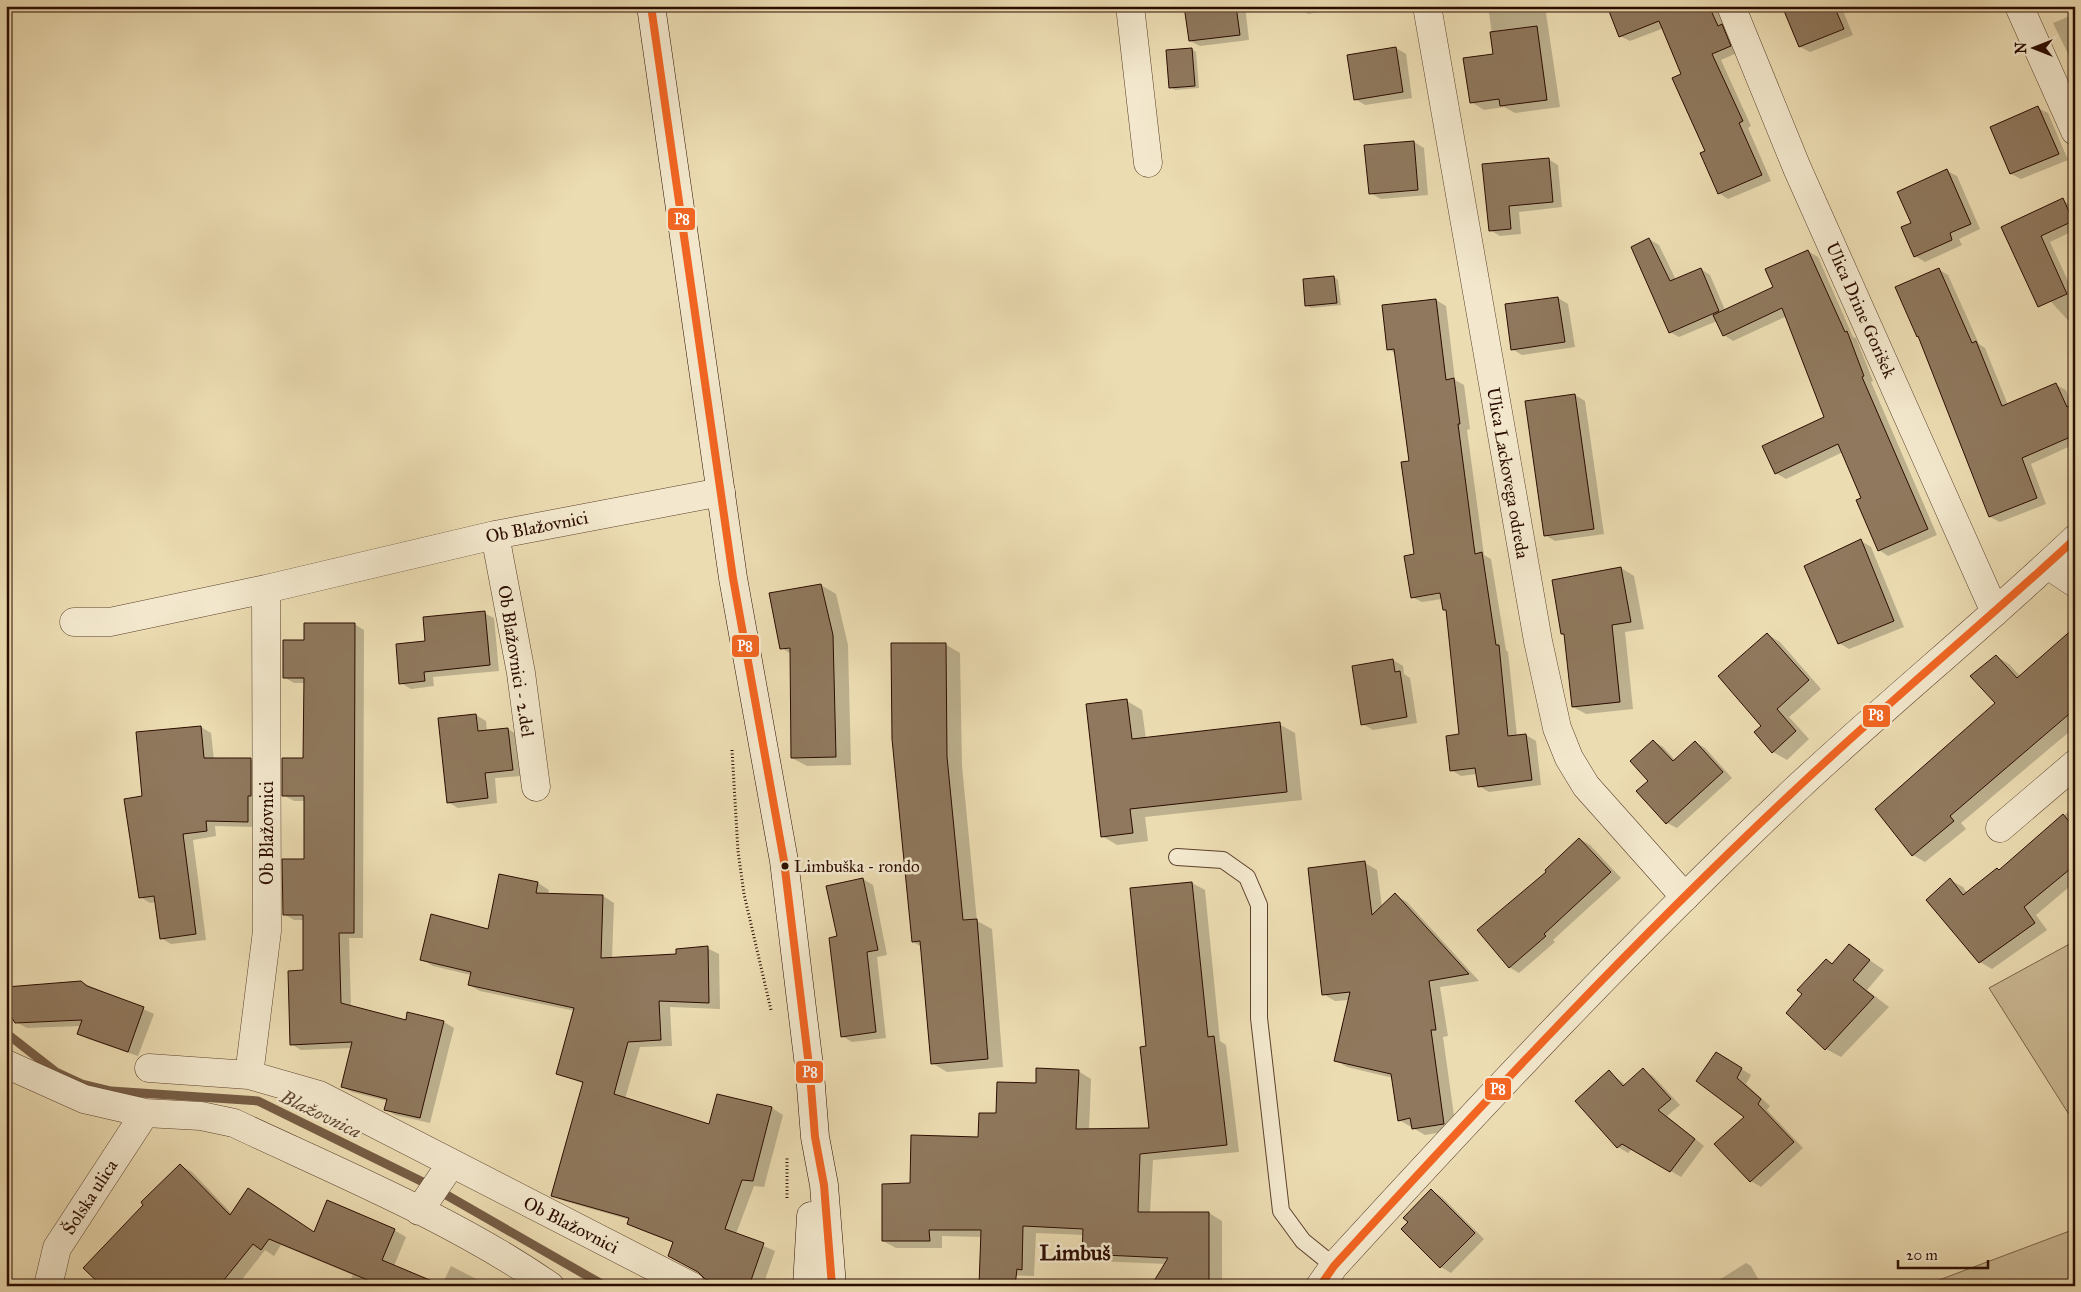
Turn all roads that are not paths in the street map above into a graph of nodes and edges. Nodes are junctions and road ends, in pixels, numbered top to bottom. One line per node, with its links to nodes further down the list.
1 (651, 6): 8 (street)
2 (1130, 6): 7 (street)
3 (1427, 6): 20 (street, Ulica Lackovega odreda)
4 (1730, 6): 14 (street, Ulica Drine Gorišek)
5 (2019, 6): 6 (street)
6 (2075, 131)
7 (1148, 163)
8 (721, 492): 9 (street, Ob Blažovnici); 25 (street)
9 (495, 535): 13 (street, Ob Blažovnici); 17 (street, Ob Blažovnici - 2.del)
10 (2075, 539): 11 (street)
11 (2048, 564): 12 (street); 14 (street)
12 (2075, 583)
13 (266, 589): 15 (street, Ob Blažovnici); 23 (street, Ob Blažovnici)
14 (1995, 612): 20 (street)
15 (74, 622)
16 (2075, 764): 18 (street)
17 (536, 788)
18 (2000, 828)
19 (1178, 857): 28 (lane)
20 (1685, 897): 28 (street)
21 (6, 1064): 24 (street)
22 (149, 1068): 23 (street, Ob Blažovnici)
23 (249, 1075): 26 (street, Ob Blažovnici)
24 (144, 1113): 27 (street); 29 (street, Šolska ulica)
25 (815, 1137): 32 (street); 33 (street)
26 (448, 1168): 27 (street); 31 (street, Ob Blažovnici)
27 (422, 1206): 30 (street)
28 (1327, 1276)
29 (48, 1286)
30 (550, 1286)
31 (691, 1286)
32 (807, 1286)
33 (832, 1286)

